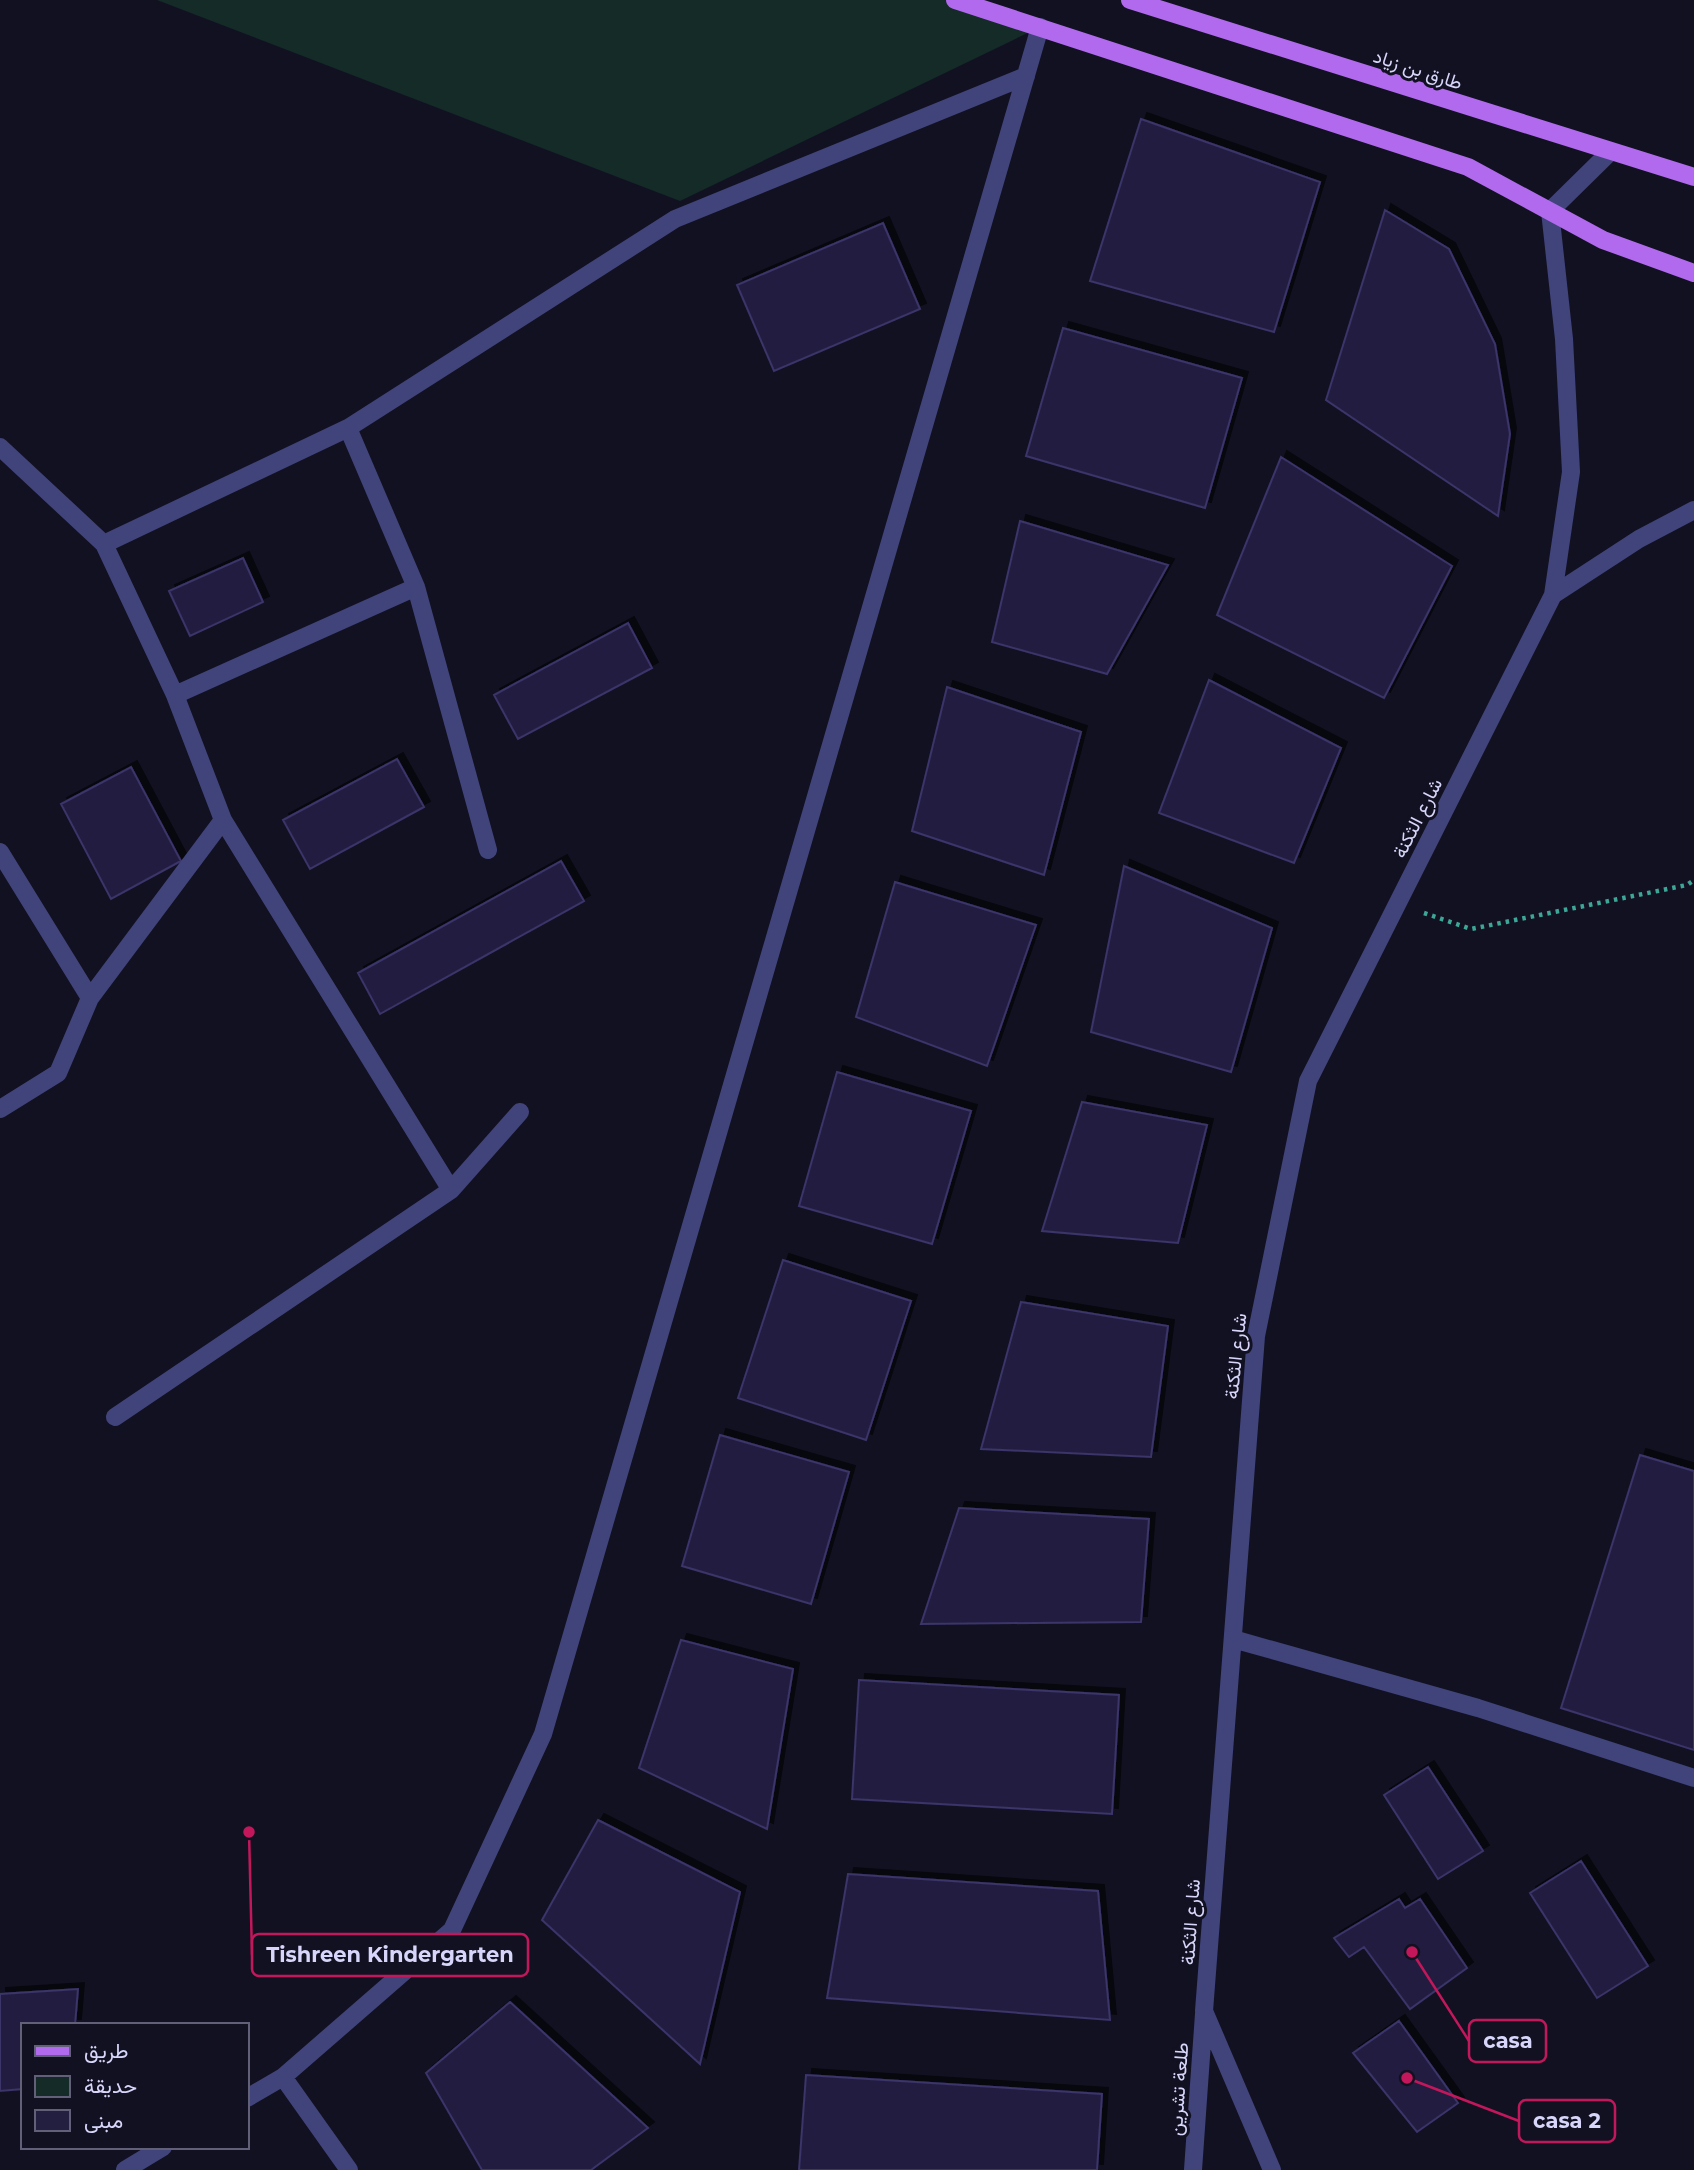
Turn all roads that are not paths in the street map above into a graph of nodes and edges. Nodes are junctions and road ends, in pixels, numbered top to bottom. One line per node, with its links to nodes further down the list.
1 (955, 0): 3 (main road)
2 (1130, 0): 5 (main road, طارق بن زياد)
3 (1040, 27): 4 (street); 7 (main road)
4 (1026, 76): 9 (street); 27 (street)
5 (1610, 152): 6 (main road, طارق بن زياد); 7 (street)
6 (1694, 177)
7 (1550, 211): 8 (main road); 14 (street)
8 (1694, 273)
9 (348, 428): 12 (street); 13 (street)
10 (0, 447): 12 (street)
11 (1694, 510): 14 (street)
12 (104, 544): 15 (street)
13 (416, 587): 15 (street); 17 (street)
14 (1553, 595): 24 (street, شارع الثكنة)
15 (175, 695): 16 (street)
16 (223, 820): 19 (street); 22 (street)
17 (488, 850)
18 (0, 852): 19 (street)
19 (90, 998): 20 (street)
20 (0, 1109)
21 (520, 1112): 22 (street)
22 (451, 1190): 23 (street)
23 (115, 1417)
24 (1233, 1639): 25 (street); 26 (street, شارع الثكنة)
25 (1694, 1778)
26 (1204, 2011): 32 (street, طلعة تشرين); 33 (street, شارع الثكنة)
27 (282, 2077): 28 (street); 31 (street)
28 (248, 2097)
29 (160, 2149): 30 (street)
30 (125, 2170)
31 (349, 2170)
32 (1193, 2170)
33 (1272, 2170)

